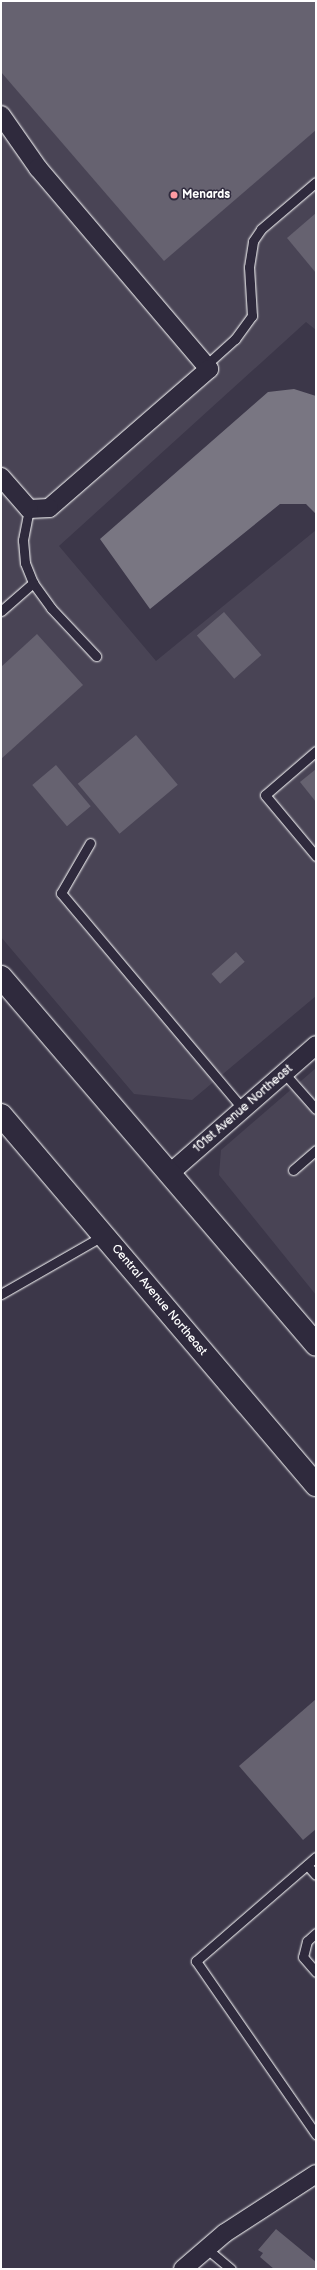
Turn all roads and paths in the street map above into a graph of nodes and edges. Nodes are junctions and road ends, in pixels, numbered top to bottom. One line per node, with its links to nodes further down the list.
1 (1, 115): 3 (street)
2 (316, 182): 3 (lane)
3 (206, 365): 5 (street)
4 (1, 477): 5 (street)
5 (29, 509): 6 (lane)
6 (33, 583): 7 (lane); 8 (lane)
7 (1, 611)
8 (96, 656)
9 (316, 751): 11 (lane)
10 (90, 843): 15 (lane)
11 (316, 856)
12 (1, 977): 20 (highway)
13 (316, 1045): 14 (street, 101st Avenue Northeast)
14 (284, 1073): 15 (street, 101st Avenue Northeast); 16 (lane)
15 (243, 1109): 20 (street, 101st Avenue Northeast)
16 (316, 1110)
17 (1, 1114): 21 (highway, Central Avenue Northeast)
18 (316, 1150): 19 (lane)
19 (293, 1170)
20 (170, 1173): 23 (highway)
21 (104, 1235): 22 (lane); 24 (highway, Central Avenue Northeast)
22 (1, 1294)
23 (316, 1344)
24 (316, 1485)
25 (316, 1857): 26 (lane)
26 (307, 1865): 27 (lane); 30 (lane)
27 (316, 1875)
28 (316, 1933): 29 (lane)
29 (316, 1972)
30 (316, 2134)
31 (316, 2174): 32 (street)
32 (207, 2249): 33 (street); 34 (lane)
33 (182, 2269)
34 (231, 2269)

